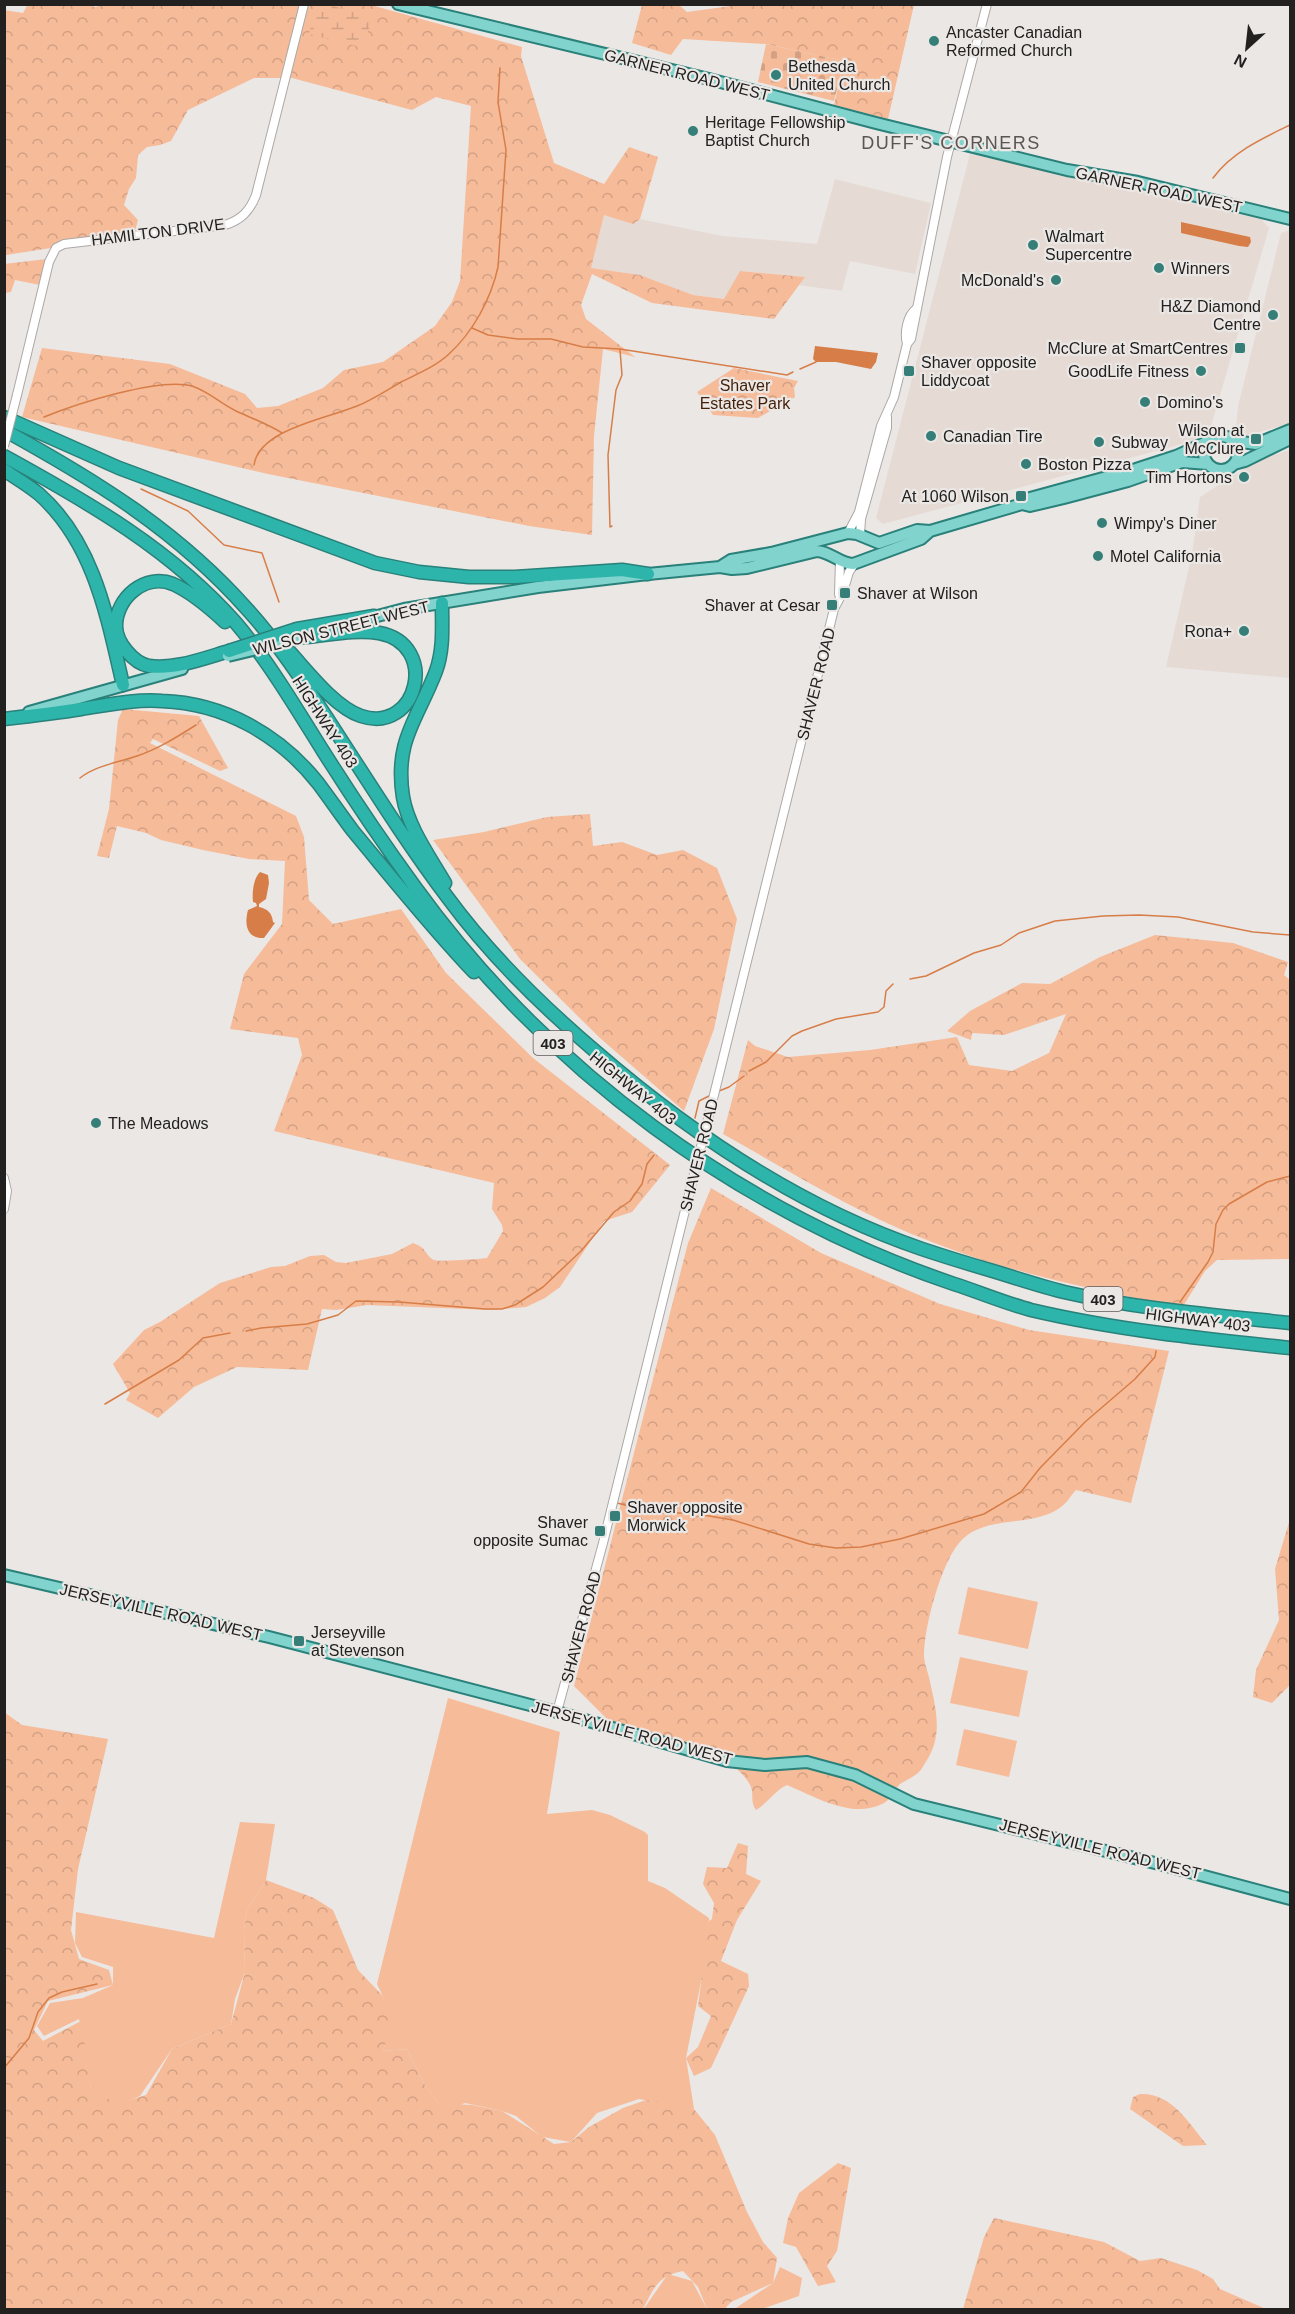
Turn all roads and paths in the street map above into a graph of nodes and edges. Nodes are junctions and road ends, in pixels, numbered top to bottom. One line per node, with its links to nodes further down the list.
1 (304, 4): 13 (street, HAMILTON DRIVE, bridge)
2 (398, 4): 4 (main road, GARNER ROAD WEST)
3 (987, 4): 4 (street)
4 (952, 141): 5 (main road, GARNER ROAD WEST); 6 (street)
5 (1290, 219)
6 (887, 416): 20 (street); 21 (street)
7 (4, 417): 25 (highway)
8 (4, 430): 28 (highway, HIGHWAY 403 / 403)
9 (1290, 430): 12 (main road)
10 (1290, 439): 16 (main road)
11 (1211, 440): 12 (main road); 15 (main road); 18 (main road)
12 (1234, 441): 16 (main road)
13 (4, 446)
14 (4, 456): 34 (highway, HIGHWAY 403 / 403)
15 (1208, 464): 16 (main road); 18 (main road)
16 (1234, 464)
17 (4, 470): 32 (highway)
18 (1022, 504): 19 (main road)
19 (930, 531): 21 (main road); 23 (main road)
20 (845, 534): 21 (main road); 22 (main road); 24 (main road, WILSON STREET WEST)
21 (860, 535): 23 (main road)
22 (840, 560): 23 (main road); 24 (main road, WILSON STREET WEST); 26 (street, SHAVER ROAD)
23 (857, 562): 26 (street, SHAVER ROAD)
24 (720, 567): 25 (main road, WILSON STREET WEST)
25 (648, 574): 27 (main road, WILSON STREET WEST)
26 (839, 598): 42 (street, SHAVER ROAD, bridge)
27 (442, 603): 29 (main road, WILSON STREET WEST); 35 (highway)
28 (248, 609): 30 (highway); 35 (highway, HIGHWAY 403 / 403)
29 (374, 616): 30 (highway)
30 (302, 633): 31 (highway, bridge)
31 (229, 654): 32 (main road); 34 (highway)
32 (123, 685): 33 (main road)
33 (4, 719): 36 (highway)
34 (336, 771): 36 (highway, HIGHWAY 403 / 403)
35 (559, 1020): 39 (highway, HIGHWAY 403 / 403)
36 (554, 1044): 40 (highway, HIGHWAY 403 / 403)
37 (4, 1178): 38 (street)
38 (4, 1209)
39 (1290, 1323)
40 (1290, 1348)
41 (4, 1575): 42 (main road, JERSEYVILLE ROAD WEST)
42 (557, 1712): 43 (main road, JERSEYVILLE ROAD WEST)
43 (1290, 1899)

